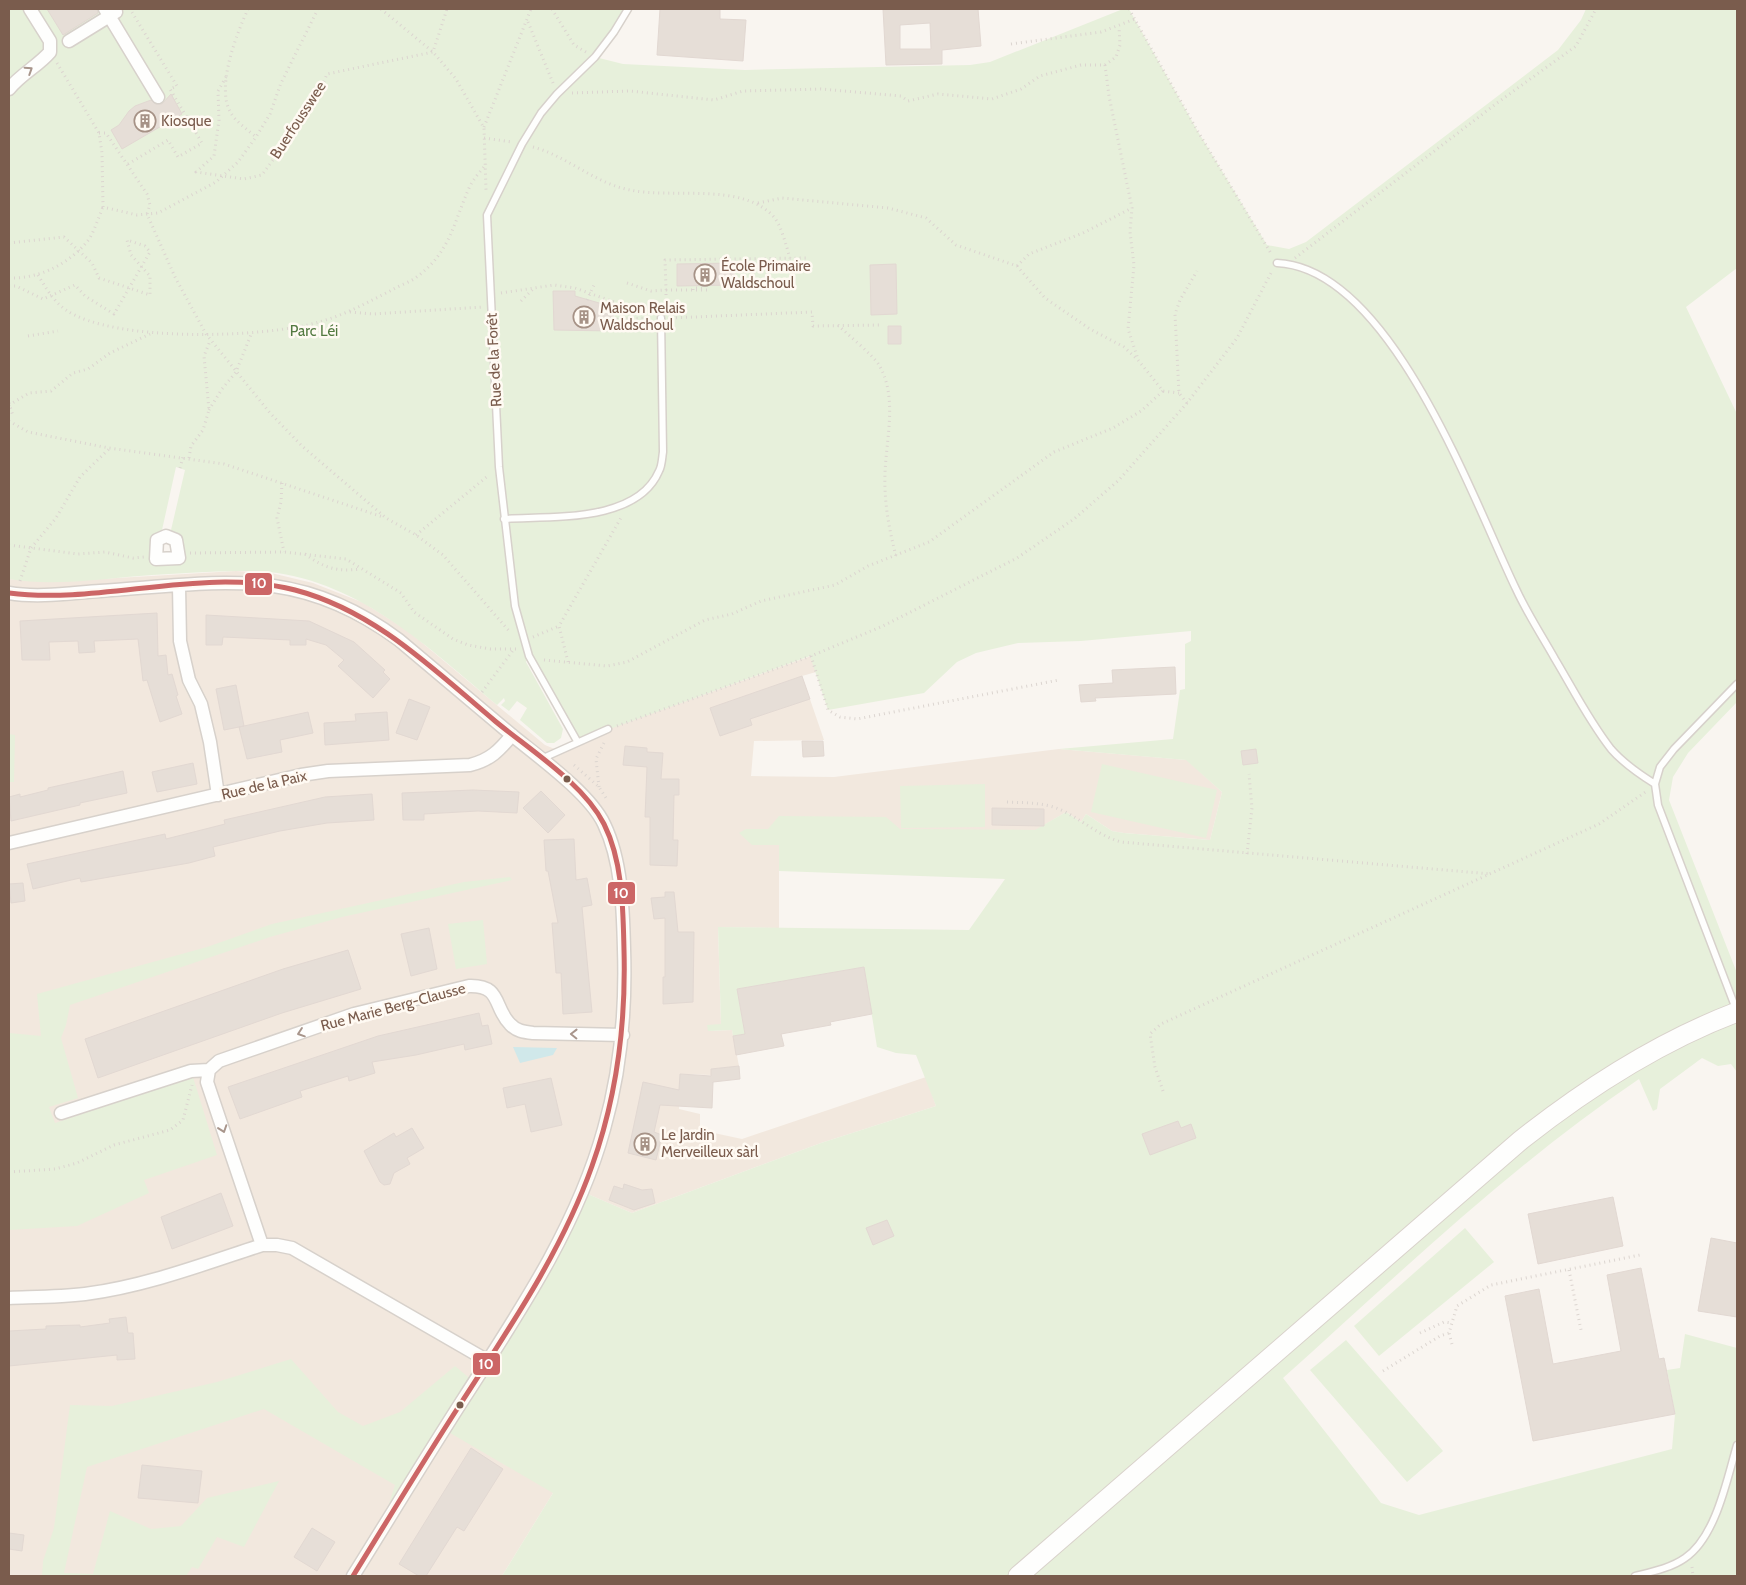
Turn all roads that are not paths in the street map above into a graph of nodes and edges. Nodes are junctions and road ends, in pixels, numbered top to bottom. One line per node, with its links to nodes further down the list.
1 (30, 9): 5 (street, one-way to 1)
2 (628, 9): 9 (lane, Rue de la Forêt)
3 (110, 12): 4 (street); 6 (street)
4 (69, 41)
5 (9, 88)
6 (158, 97)
7 (1277, 263): 18 (lane)
8 (661, 318): 9 (lane)
9 (504, 519): 16 (lane, Rue de la Forêt)
10 (155, 555): 10 (street)
11 (179, 586): 12 (street); 15 (street); 19 (street)
12 (9, 593)
13 (1737, 684): 18 (lane)
14 (608, 729): 16 (lane)
15 (512, 735): 17 (street); 19 (street, Rue de la Paix)
16 (578, 741): 17 (lane)
17 (540, 758): 22 (street)
18 (1655, 784): 21 (lane)
19 (218, 795): 20 (street, Rue de la Paix)
20 (9, 843)
21 (1737, 1012): 30 (main road)
22 (623, 1035): 23 (street, Rue Marie Berg-Clausse, one-way to 23); 27 (street)
23 (209, 1070): 24 (street, Rue Marie Berg-Clausse); 25 (street, one-way to 25)
24 (61, 1113)
25 (262, 1245): 26 (street); 27 (street)
26 (9, 1298)
27 (488, 1361): 29 (street)
28 (1737, 1445): 31 (lane)
29 (353, 1576)
30 (1018, 1576)
31 (1635, 1576)

